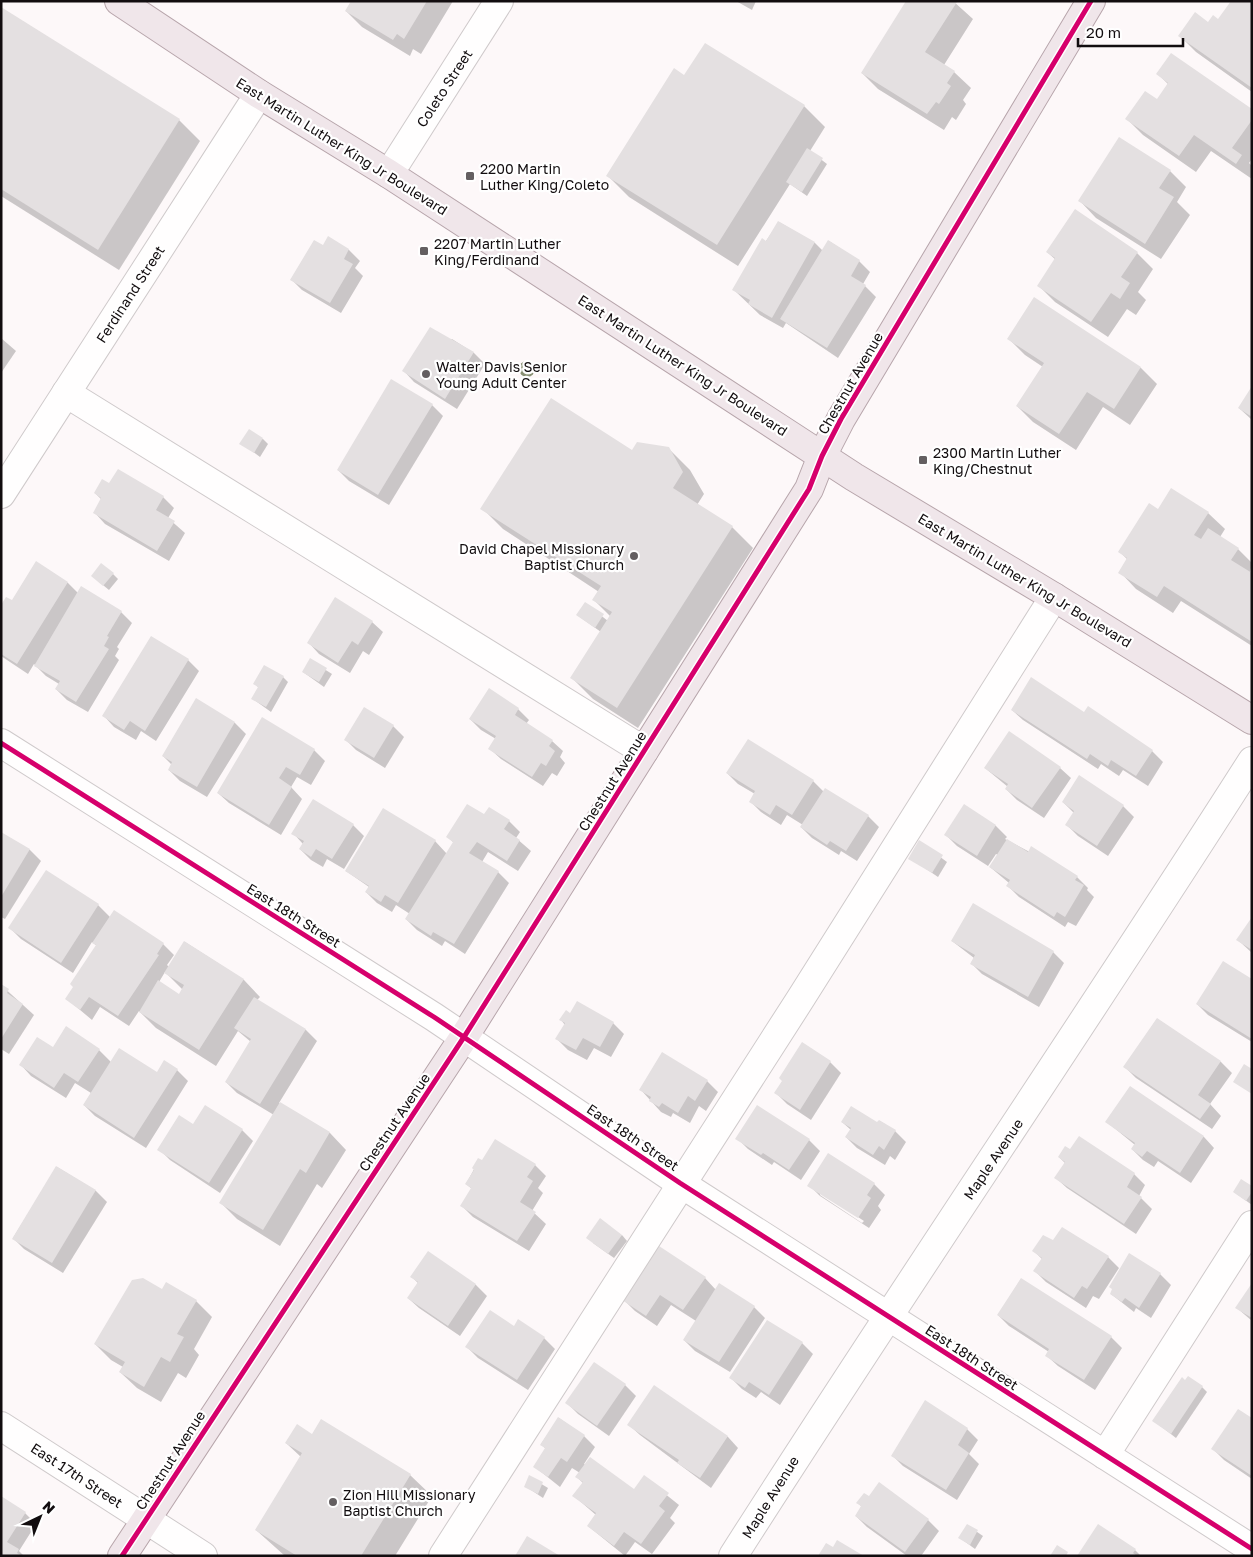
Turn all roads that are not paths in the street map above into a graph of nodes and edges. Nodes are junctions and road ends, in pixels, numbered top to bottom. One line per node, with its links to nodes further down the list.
1 (119, 1): 4 (main road, East Martin Luther King Jr Boulevard)
2 (500, 1): 5 (street, Coleto Street)
3 (1091, 1): 7 (main road, Chestnut Avenue)
4 (259, 94): 5 (main road, East Martin Luther King Jr Boulevard); 6 (street, Ferdinand Street)
5 (389, 174): 7 (main road, East Martin Luther King Jr Boulevard)
6 (66, 393): 8 (street, Ferdinand Street); 12 (street)
7 (822, 456): 9 (main road, East Martin Luther King Jr Boulevard); 12 (main road, Chestnut Avenue)
8 (1, 494)
9 (1054, 596): 10 (main road, East Martin Luther King Jr Boulevard); 15 (street)
10 (1252, 720)
11 (1, 743): 14 (street, East 18th Street)
12 (644, 751): 14 (main road, Chestnut Avenue)
13 (1252, 761): 17 (street, Maple Avenue)
14 (464, 1037): 15 (street, East 18th Street); 20 (main road, Chestnut Avenue)
15 (680, 1183): 17 (street, East 18th Street); 24 (street)
16 (1252, 1225): 19 (street)
17 (888, 1316): 19 (street, East 18th Street); 25 (street, Maple Avenue)
18 (1, 1426): 20 (street, East 17th Street)
19 (1104, 1455): 21 (street, East 18th Street)
20 (145, 1519): 22 (main road, Chestnut Avenue); 23 (street, East 17th Street)
21 (1252, 1549)
22 (122, 1556)
23 (203, 1556)
24 (443, 1556)
25 (733, 1556)

